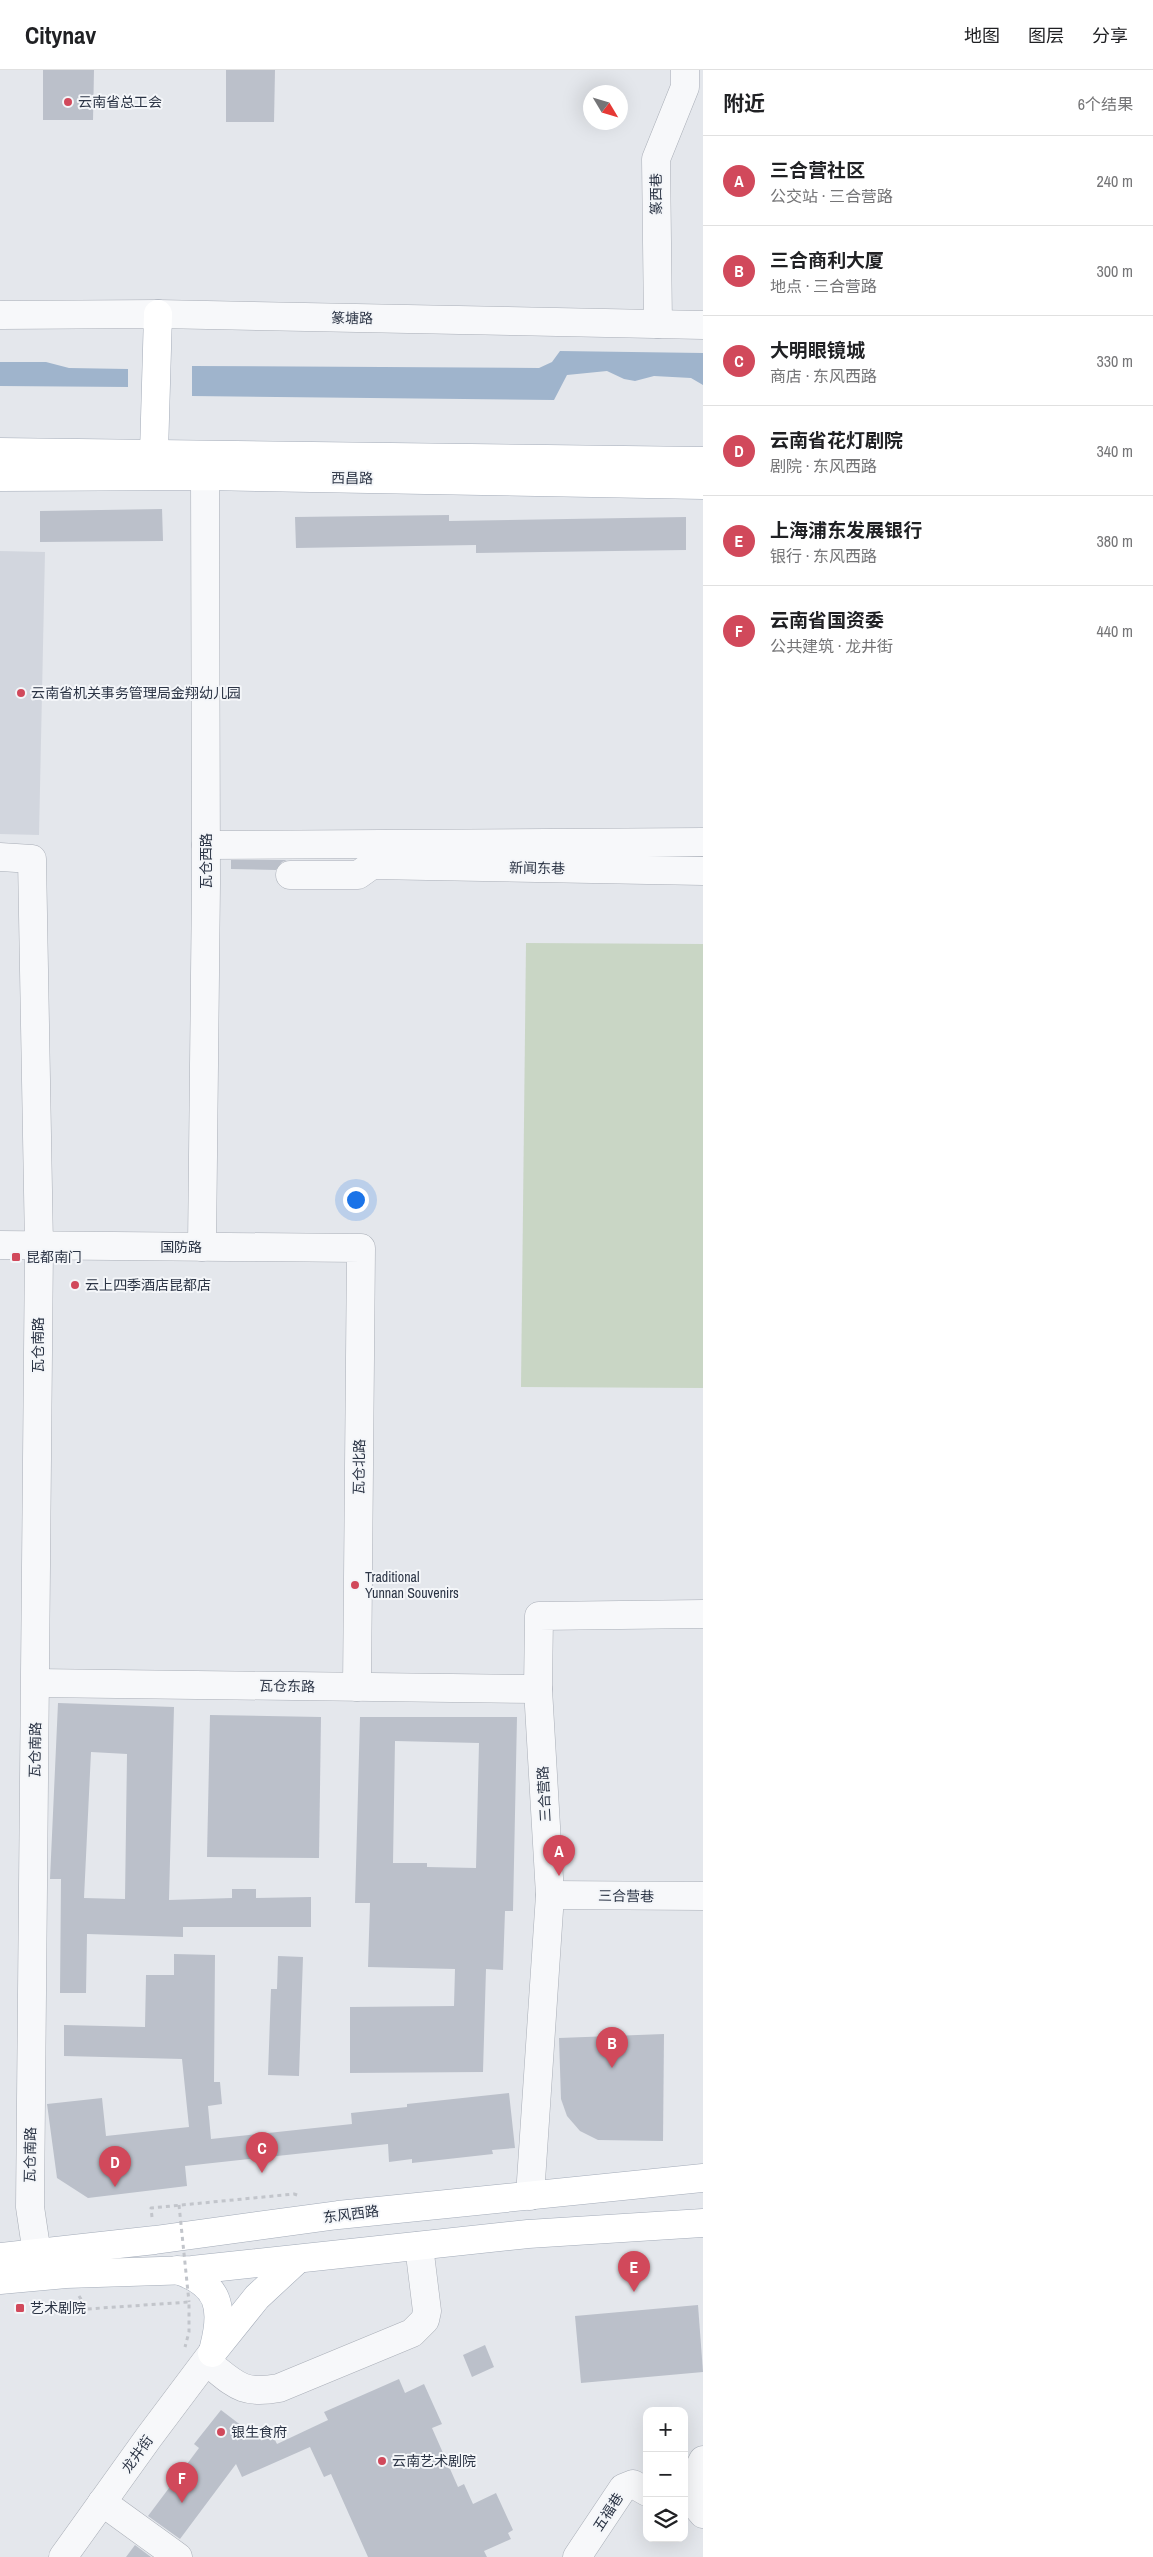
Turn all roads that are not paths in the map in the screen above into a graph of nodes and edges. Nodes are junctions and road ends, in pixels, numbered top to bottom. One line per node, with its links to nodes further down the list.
1 (685, 70): 4 (street, 篆西巷)
2 (158, 314): 3 (street, 篆塘路); 4 (street, 篆塘路); 7 (main road)
3 (0, 315)
4 (658, 324): 5 (street, 篆塘路)
5 (703, 325)
6 (0, 452): 7 (main road, 西昌路)
7 (154, 453): 8 (main road, 西昌路)
8 (703, 461)
9 (205, 476): 10 (main road, 西昌路); 11 (main road, 西昌路); 13 (street, 瓦仓西路)
10 (0, 478)
11 (703, 485)
12 (703, 842): 13 (street)
13 (206, 845): 19 (street, 瓦仓西路)
14 (0, 857): 18 (street, 瓦仓南路)
15 (703, 871): 16 (street, 新闻东巷)
16 (290, 875)
17 (0, 1246): 18 (street, 国防路)
18 (39, 1246): 19 (street, 国防路); 22 (street, 瓦仓南路)
19 (202, 1247): 20 (street, 国防路)
20 (361, 1248): 23 (street, 瓦仓北路)
21 (703, 1614): 24 (street, 三合营路)
22 (36, 1683): 23 (street, 瓦仓东路); 31 (street, 瓦仓南路)
23 (357, 1687): 24 (street, 瓦仓东路)
24 (538, 1689): 25 (street, 三合营路)
25 (550, 1895): 26 (street, 三合营巷); 28 (street, 三合营路)
26 (703, 1896)
27 (703, 2178): 28 (main road, 东风西路)
28 (530, 2196): 31 (main road, 东风西路)
29 (703, 2223): 30 (main road)
30 (419, 2246): 33 (main road); 36 (street)
31 (37, 2254): 32 (main road, 东风西路)
32 (0, 2257)
33 (298, 2259): 34 (main road); 36 (main road)
34 (177, 2270): 35 (main road); 36 (main road)
35 (0, 2280)
36 (201, 2355): 39 (street, 龙井街)
37 (703, 2460): 41 (street)
38 (643, 2490): 44 (street, 五福巷)
39 (102, 2502): 42 (street, 龙井街); 43 (street)
40 (688, 2511): 41 (street)
41 (703, 2513)
42 (63, 2557)
43 (178, 2557)
44 (577, 2557)

